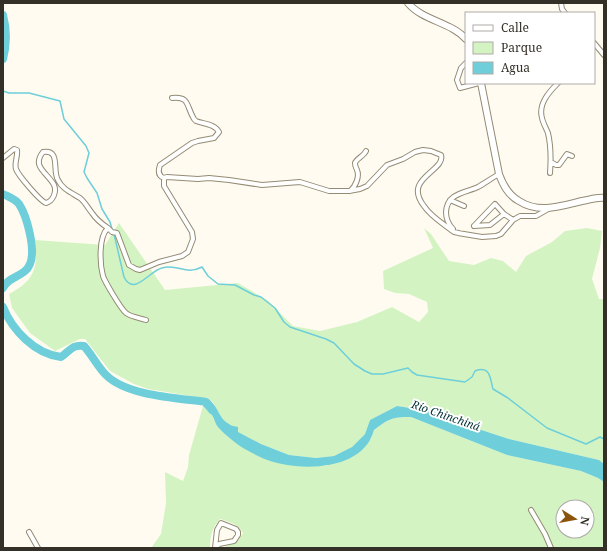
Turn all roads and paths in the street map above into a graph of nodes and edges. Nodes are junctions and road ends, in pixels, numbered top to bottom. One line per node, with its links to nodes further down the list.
1 (408, 3): 2 (main road)
2 (465, 38)
3 (595, 44): 4 (street)
4 (604, 55)
5 (465, 64): 6 (street)
6 (476, 84)
7 (480, 84): 14 (main road)
8 (557, 84): 13 (street)
9 (172, 98): 16 (street)
10 (366, 151): 17 (street)
11 (572, 156): 13 (street)
12 (3, 158): 24 (street)
13 (551, 162): 15 (street)
14 (499, 174): 19 (street); 21 (main road)
15 (550, 174)
16 (164, 178): 17 (street); 24 (street)
17 (349, 191): 25 (street)
18 (604, 198): 21 (main road)
19 (450, 200): 20 (street); 25 (street)
20 (464, 206)
21 (550, 208): 23 (street)
22 (504, 214): 22 (street); 23 (street)
23 (513, 220): 25 (street)
24 (108, 228): 26 (street)
25 (459, 233)
26 (146, 320)
27 (531, 510): 31 (street)
28 (29, 532): 29 (street)
29 (38, 548)
30 (215, 548): 30 (street)
31 (551, 548)

